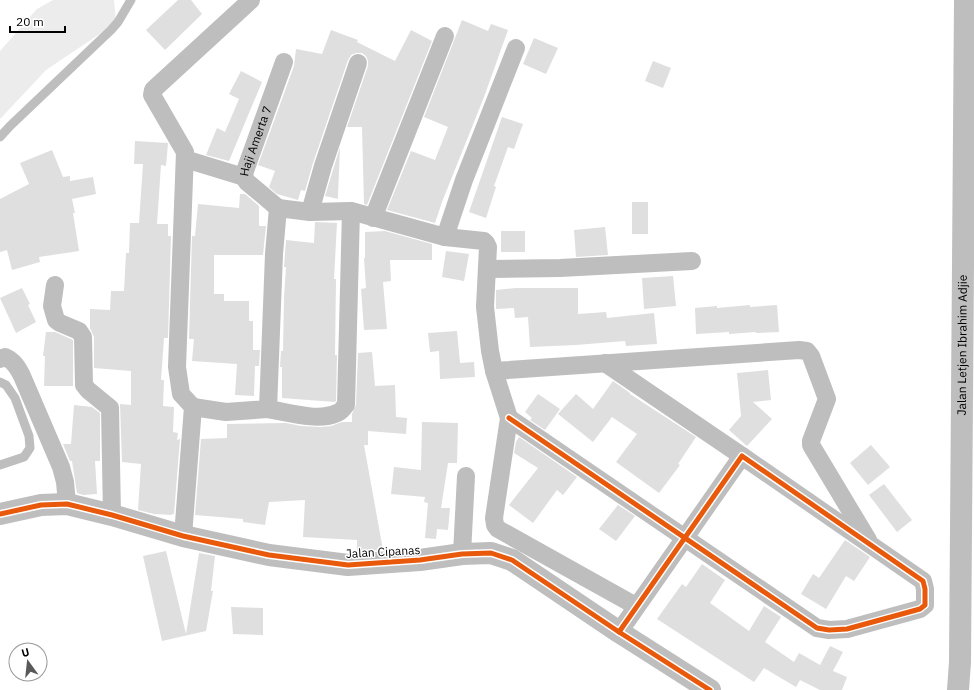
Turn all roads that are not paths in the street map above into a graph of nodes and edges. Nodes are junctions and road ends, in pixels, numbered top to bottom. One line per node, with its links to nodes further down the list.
1 (132, 0): 9 (lane)
2 (251, 0): 10 (street)
3 (964, 0): 8 (street, Jalan Letjen Ibrahim Adjie)
4 (444, 36): 15 (street)
5 (516, 48): 16 (street)
6 (284, 62): 11 (street, Haji Amerta 7)
7 (358, 63): 13 (street)
8 (969, 76): 40 (street, Jalan Letjen Ibrahim Adjie)
9 (0, 137)
10 (185, 159): 11 (street); 24 (street)
11 (244, 177): 12 (street, Haji Amerta 7)
12 (278, 208): 13 (street); 25 (street)
13 (310, 212): 14 (street)
14 (351, 212): 15 (street); 25 (street)
15 (372, 218): 16 (street)
16 (445, 237): 18 (street)
17 (692, 261): 18 (street)
18 (487, 268): 22 (street)
19 (55, 286): 32 (street)
20 (0, 360): 30 (street)
21 (605, 363): 22 (street); 27 (street); 35 (street)
22 (494, 371): 26 (street)
23 (0, 382): 28 (lane)
24 (193, 407): 25 (street); 33 (street)
25 (268, 408)
26 (509, 418): 34 (street); 37 (street)
27 (742, 456): 34 (street); 35 (street)
28 (0, 465)
29 (466, 476): 36 (street)
30 (67, 504): 31 (street, Jalan Cipanas); 32 (street, Jalan Cipanas)
31 (0, 514)
32 (112, 515): 33 (street, Jalan Cipanas)
33 (183, 536): 36 (street, Jalan Cipanas)
34 (685, 538): 35 (street); 37 (street)
35 (871, 546)
36 (462, 554): 38 (street, Jalan Cipanas)
37 (636, 606): 38 (street)
38 (619, 632): 39 (street, Jalan Cipanas)
39 (710, 690)
40 (958, 690)

